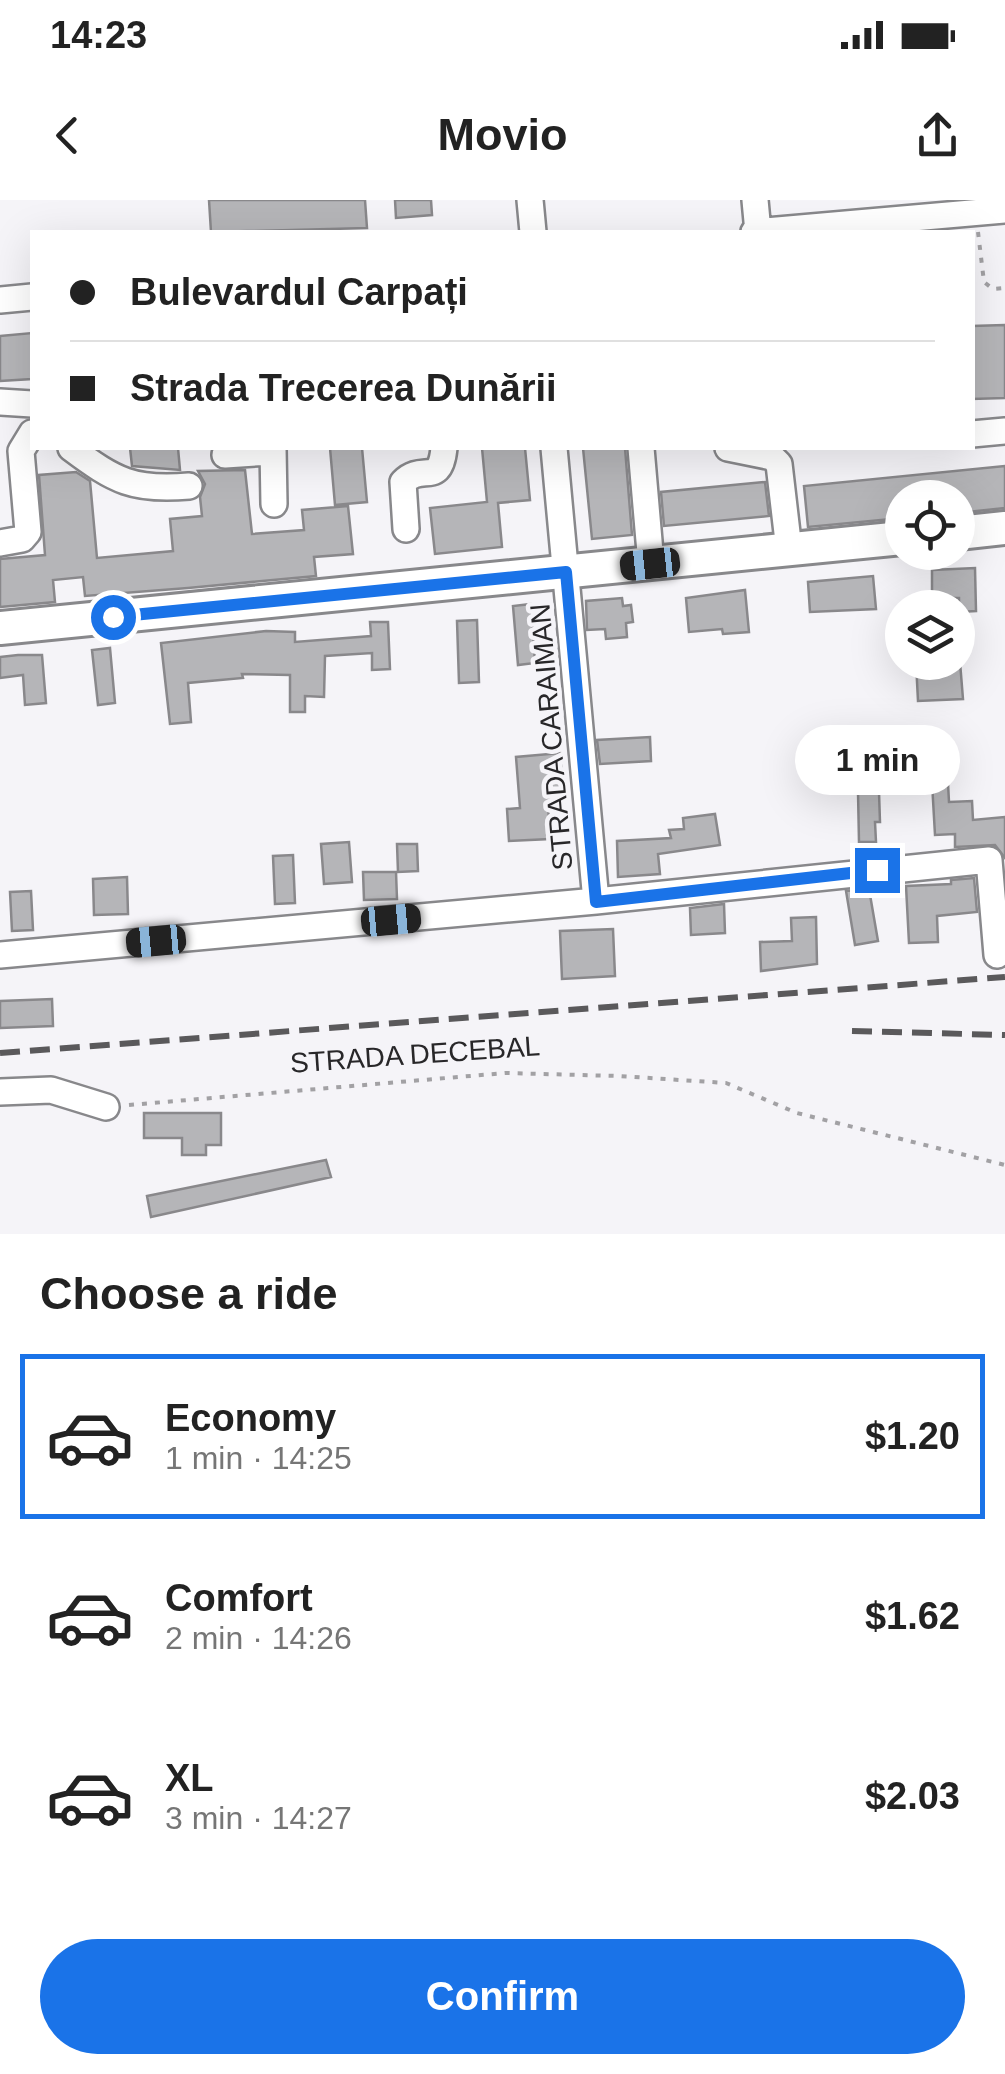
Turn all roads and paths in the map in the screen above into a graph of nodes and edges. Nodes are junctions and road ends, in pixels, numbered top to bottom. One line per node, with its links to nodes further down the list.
1 (530, 200): 5 (street)
2 (755, 200): 6 (street)
3 (1005, 210): 4 (street)
4 (975, 212): 7 (street); 8 (path)
5 (533, 230)
6 (756, 230)
7 (778, 230)
8 (1005, 288)
9 (30, 297): 10 (street)
10 (0, 300)
11 (0, 402): 12 (street)
12 (30, 404)
13 (1005, 430): 14 (street)
14 (975, 434)
15 (30, 437): 30 (street)
16 (74, 450): 24 (street)
17 (271, 450): 22 (street); 25 (street)
18 (444, 450): 27 (street)
19 (554, 450): 33 (street, STRADA CARAIMAN)
20 (641, 450): 32 (street)
21 (738, 450): 23 (street)
22 (224, 454)
23 (788, 456): 31 (street)
24 (190, 486)
25 (274, 504)
26 (1005, 528): 28 (main road)
27 (406, 529)
28 (975, 531)
29 (885, 540): 31 (main road)
30 (0, 543)
31 (789, 550): 32 (main road)
32 (650, 564): 33 (main road)
33 (566, 572): 34 (main road); 35 (street, STRADA CARAIMAN)
34 (0, 628)
35 (596, 902): 36 (street); 37 (street)
36 (0, 955)
37 (997, 955)
38 (0, 1092): 39 (street)
39 (106, 1107): 40 (path, STRADA DECEBAL)
40 (1005, 1164)

